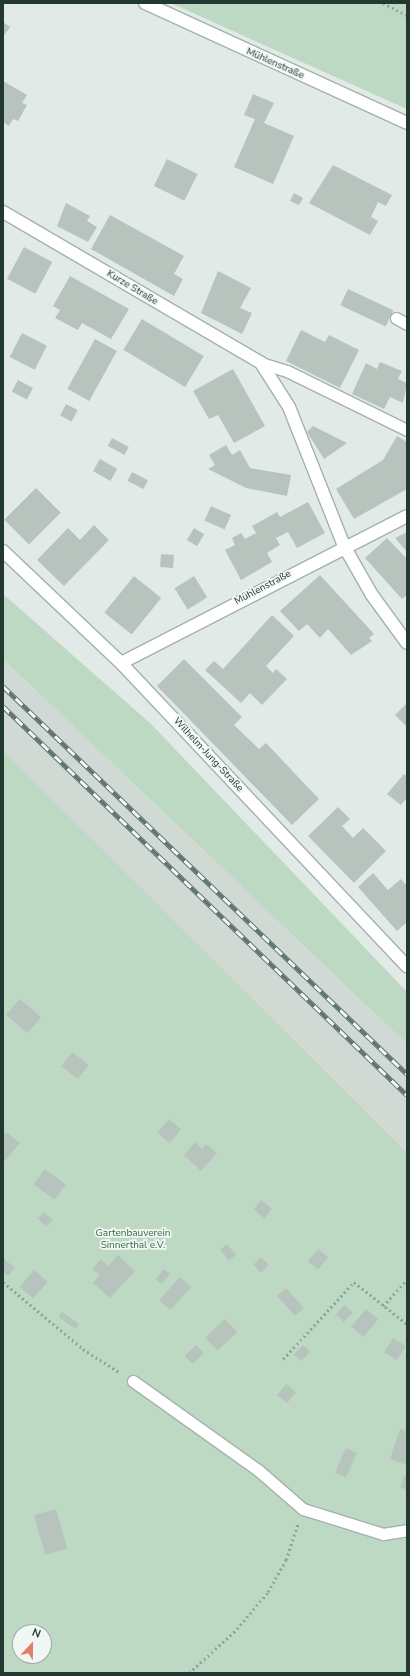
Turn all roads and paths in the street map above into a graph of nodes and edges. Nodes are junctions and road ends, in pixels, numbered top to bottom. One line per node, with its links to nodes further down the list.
1 (145, 3): 4 (street, Mühlenstraße)
2 (383, 3): 3 (path)
3 (407, 15)
4 (407, 123)
5 (3, 212): 8 (street, Kurze Straße)
6 (396, 318): 7 (lane)
7 (407, 324)
8 (261, 363): 9 (lane, Kurze Straße); 11 (street, Kurze Straße)
9 (407, 430)
10 (407, 516): 11 (street, Mühlenstraße)
11 (344, 546): 13 (street, Kurze Straße); 14 (street, Mühlenstraße)
12 (3, 551): 14 (street, Wilhelm-Jung-Straße)
13 (407, 643)
14 (121, 663): 15 (street, Wilhelm-Jung-Straße)
15 (407, 966)
16 (407, 1279): 18 (path)
17 (3, 1282): 21 (path)
18 (383, 1306): 19 (path); 20 (path)
19 (407, 1324)
20 (283, 1359)
21 (133, 1381): 22 (lane)
22 (303, 1509): 23 (lane); 24 (path)
23 (407, 1530)
24 (189, 1673)

